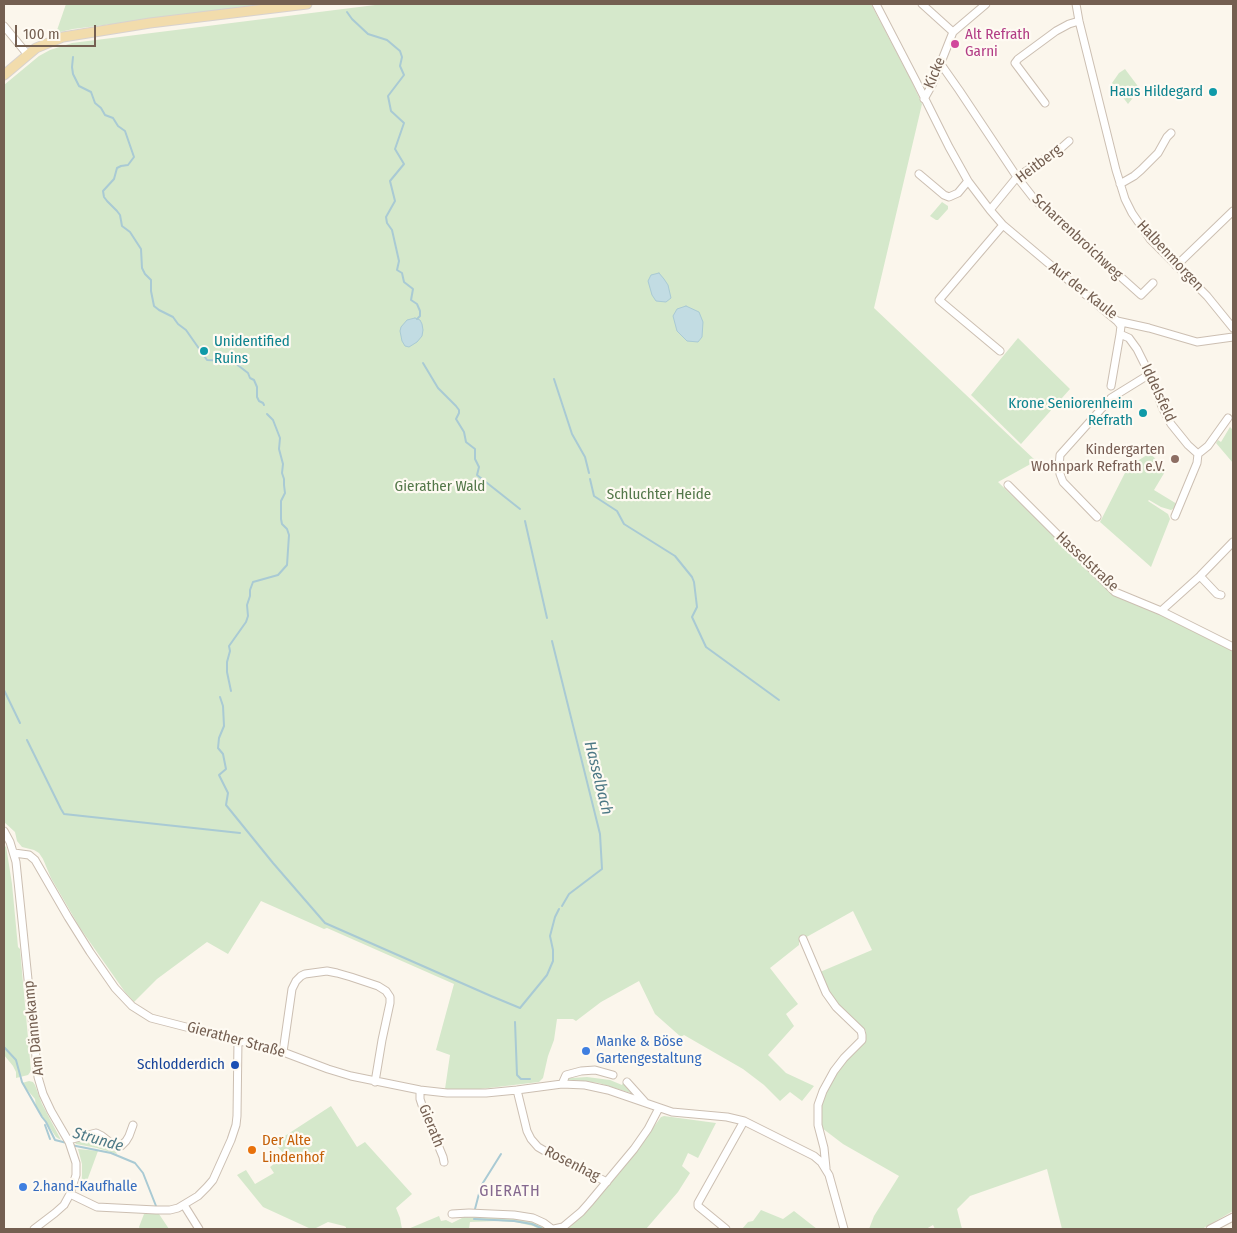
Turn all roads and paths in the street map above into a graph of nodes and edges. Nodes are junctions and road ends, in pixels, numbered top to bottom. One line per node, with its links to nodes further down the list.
1 (308, 4): 9 (main road)
2 (876, 4): 12 (street, Auf der Kaule)
3 (922, 4): 8 (street)
4 (986, 4): 8 (street, Kicke)
5 (1076, 4): 6 (street, Halbenmorgen)
6 (1078, 20): 13 (street); 19 (street, Halbenmorgen)
7 (4, 26): 9 (street)
8 (953, 32): 10 (street, Kicke)
9 (28, 54): 11 (main road)
10 (940, 63): 12 (street, Kicke); 17 (street, Scharrenbroichweg)
11 (4, 75)
12 (924, 99): 18 (street, Auf der Kaule)
13 (1045, 103)
14 (1171, 133): 19 (street)
15 (1069, 141): 17 (street, Heitberg)
16 (919, 174): 18 (street)
17 (1017, 177): 20 (street, Heitberg); 24 (street, Scharrenbroichweg)
18 (968, 181): 20 (street, Auf der Kaule)
19 (1120, 184): 23 (street, Halbenmorgen)
20 (990, 210): 22 (street, Auf der Kaule)
21 (1233, 211): 23 (street)
22 (1002, 225): 25 (street, Auf der Kaule); 29 (street)
23 (1176, 266): 26 (street, Halbenmorgen)
24 (1152, 283)
25 (1117, 321): 27 (street); 28 (street, Auf der Kaule)
26 (1233, 328)
27 (1120, 334): 30 (street, Iddelsfeld); 31 (street)
28 (1233, 337)
29 (1000, 351)
30 (1150, 375): 33 (street, Iddelsfeld); 36 (street)
31 (1111, 386)
32 (1228, 418): 33 (street)
33 (1198, 454): 35 (street)
34 (1008, 485): 40 (street, Hasselstraße)
35 (1174, 516)
36 (1097, 517)
37 (1233, 542): 38 (street)
38 (1200, 576): 39 (street); 40 (street)
39 (1221, 595)
40 (1161, 611): 41 (street, Hasselstraße)
41 (1233, 647)
42 (4, 831): 43 (street)
43 (14, 853): 45 (street, Gierather Straße); 57 (street, Am Dännekamp)
44 (803, 939): 59 (street)
45 (238, 1040): 46 (street, Gierather Straße); 62 (street)
46 (283, 1052): 48 (street, Gierather Straße); 48 (street)
47 (613, 1075): 50 (street, Gierather Straße)
48 (376, 1082): 51 (street, Gierather Straße)
49 (627, 1082): 53 (street, Gierather Straße)
50 (562, 1084): 52 (street, Gierather Straße); 53 (street, Gierather Straße)
51 (420, 1090): 52 (street, Gierather Straße); 58 (street, Gierath)
52 (517, 1090): 60 (street, Rosenhag)
53 (647, 1104): 54 (street, Gierather Straße)
54 (659, 1108): 55 (street, Gierather Straße); 60 (street)
55 (744, 1121): 59 (street, Gierather Straße); 68 (street)
56 (132, 1125): 57 (street)
57 (70, 1144): 61 (street, Am Dännekamp)
58 (444, 1162)
59 (826, 1168): 69 (street)
60 (607, 1182): 67 (street)
61 (70, 1194): 62 (street); 65 (street)
62 (184, 1205): 66 (street)
63 (452, 1214): 67 (street)
64 (1233, 1217): 70 (street)
65 (34, 1229)
66 (199, 1229)
67 (553, 1229)
68 (726, 1229)
69 (844, 1229)
70 (1210, 1229)

